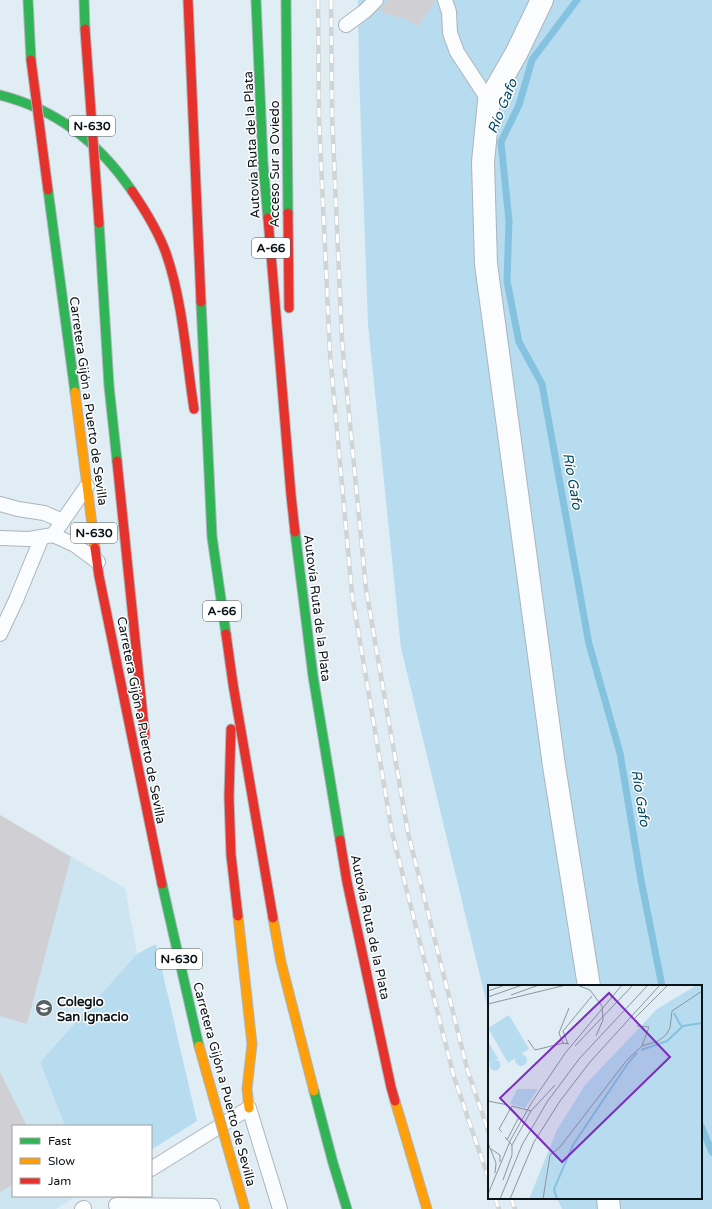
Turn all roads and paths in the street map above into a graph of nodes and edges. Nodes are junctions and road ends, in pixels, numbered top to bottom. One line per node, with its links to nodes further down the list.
1 (28, 0): 16 (highway, Carretera Gijón a Puerto de Sevilla / N-630, bridge)
2 (84, 0): 26 (highway, Carretera Gijón a Puerto de Sevilla / N-630, bridge)
3 (188, 0): 21 (highway, A-66)
4 (256, 0): 17 (highway, Autovía Ruta de la Plata / A-66)
5 (286, 0): 12 (highway, Acceso Sur a Oviedo)
6 (376, 0): 9 (lane)
7 (445, 0): 11 (lane)
8 (542, 0): 11 (street)
9 (346, 25)
10 (0, 95): 14 (highway)
11 (489, 101): 29 (street)
12 (289, 315)
13 (290, 370): 17 (highway)
14 (195, 418)
15 (198, 442): 21 (highway)
16 (87, 486): 19 (lane); 23 (highway, Carretera Gijón a Puerto de Sevilla / N-630)
17 (291, 495): 37 (highway, Autovía Ruta de la Plata / A-66)
18 (0, 504): 19 (lane)
19 (63, 521): 20 (lane)
20 (47, 536): 22 (lane); 23 (lane); 24 (lane)
21 (212, 537): 25 (highway, A-66)
22 (0, 538)
23 (98, 562): 28 (highway, Carretera Gijón a Puerto de Sevilla / N-630)
24 (0, 634)
25 (233, 684): 30 (highway); 36 (highway, A-66)
26 (146, 746)
27 (148, 770): 28 (highway, Carretera Gijón a Puerto de Sevilla / N-630)
28 (159, 873): 34 (highway, Carretera Gijón a Puerto de Sevilla / N-630, bridge)
29 (589, 985)
30 (249, 1108): 31 (lane); 35 (lane)
31 (152, 1168)
32 (115, 1203): 33 (lane)
33 (213, 1209)
34 (245, 1209)
35 (280, 1209)
36 (347, 1209)
37 (427, 1209)

